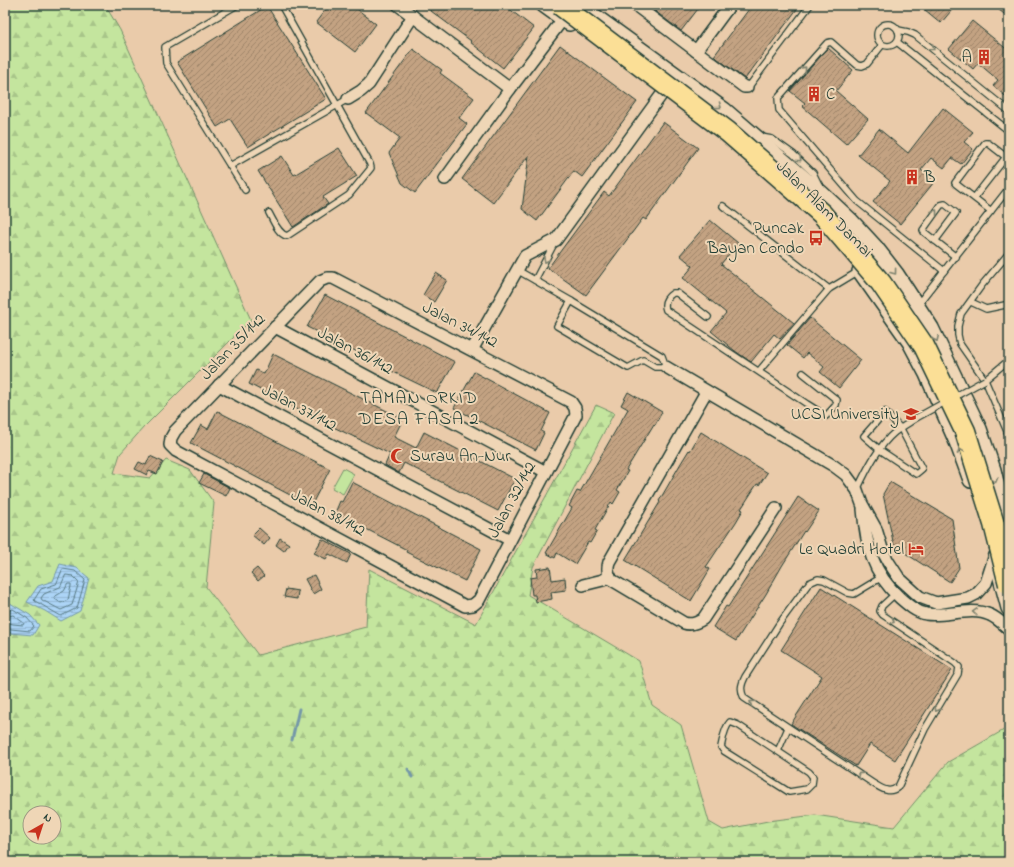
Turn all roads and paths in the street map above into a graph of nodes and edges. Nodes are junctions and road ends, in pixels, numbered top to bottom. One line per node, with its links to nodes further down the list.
1 (237, 5): 23 (lane)
2 (282, 5): 20 (lane)
3 (398, 5): 10 (street)
4 (544, 5): 9 (main road, Jalan Alam Damai)
5 (580, 5): 15 (main road, Jalan Alam Damai)
6 (730, 5): 14 (street)
7 (810, 5): 16 (lane)
8 (642, 7): 14 (street)
9 (564, 10): 17 (street); 18 (main road, Jalan Alam Damai); 69 (highway, bridge); 72 (highway, bridge)
10 (413, 16): 17 (street); 19 (street)
11 (898, 30): 12 (lane); 13 (lane); 21 (lane, one-way to 21)
12 (897, 42): 13 (lane); 22 (lane)
13 (882, 45): 37 (lane, one-way to 13)
14 (696, 51): 16 (street)
15 (676, 75): 18 (street); 44 (main road, Jalan Alam Damai, one-way to 44)
16 (747, 87)
17 (510, 89): 24 (street)
18 (663, 92): 31 (street); 36 (main road, Jalan Alam Damai)
19 (348, 99): 20 (lane)
20 (337, 105): 23 (lane); 30 (lane)
21 (1009, 110)
22 (1009, 130)
23 (230, 166): 26 (lane)
24 (445, 179)
25 (1009, 188): 29 (lane)
26 (245, 190)
27 (974, 198): 27 (lane); 29 (lane)
28 (723, 206): 40 (lane)
29 (991, 211): 34 (lane)
30 (269, 213)
31 (556, 240): 35 (street); 39 (lane, one-way to 39)
32 (935, 241): 32 (lane, one-way to 32); 34 (lane)
33 (1009, 253): 42 (lane)
34 (956, 257): 37 (lane)
35 (517, 270): 39 (lane); 47 (street)
36 (860, 271): 40 (lane); 67 (main road, Jalan Alam Damai, one-way to 36)
37 (944, 271): 44 (lane)
38 (327, 278): 46 (street, Jalan 35/142); 47 (street, Jalan 34/142)
39 (535, 280): 41 (lane)
40 (829, 289): 50 (lane)
41 (570, 302): 49 (lane); 49 (lane)
42 (971, 302): 43 (lane); 52 (lane)
43 (1009, 303)
44 (917, 305): 64 (main road, Jalan Alam Damai, one-way to 64)
45 (708, 317): 50 (lane)
46 (275, 327): 53 (street, Jalan 35/142); 60 (street, Jalan 36/142)
47 (472, 350): 55 (street, Jalan 34/142)
48 (1009, 360): 52 (lane)
49 (666, 367): 54 (street)
50 (759, 372): 51 (lane)
51 (803, 373)
52 (985, 380): 56 (lane, bridge); 57 (lane)
53 (220, 385): 58 (street, Jalan 35/142); 66 (street, Jalan 37/142)
54 (706, 392): 61 (street); 70 (street)
55 (575, 408): 60 (street, Jalan 32/142)
56 (901, 429): 59 (lane); 59 (lane); 59 (lane)
57 (1009, 436)
58 (170, 445): 76 (street, Jalan 38/142)
59 (880, 450): 61 (lane)
60 (546, 472): 66 (street, Jalan 32/142)
61 (857, 490): 62 (street)
62 (862, 504): 68 (street); 71 (street)
63 (776, 508): 70 (street)
64 (1007, 519): 65 (main road, Jalan Alam Damai)
65 (1009, 534)
66 (510, 540): 76 (street, Jalan 32/142)
67 (995, 555): 73 (street); 77 (main road, Jalan Alam Damai)
68 (893, 570): 71 (street); 73 (street)
69 (1009, 572)
70 (610, 576): 74 (street)
71 (882, 577): 75 (street); 79 (lane, one-way to 71)
72 (1009, 584)
73 (905, 585): 75 (street)
74 (583, 586)
75 (895, 594): 78 (street, one-way to 75); 79 (lane, one-way to 79)
76 (472, 605)
77 (1009, 608)
78 (1009, 629)
79 (788, 728): 80 (lane)
80 (778, 751): 80 (lane)

